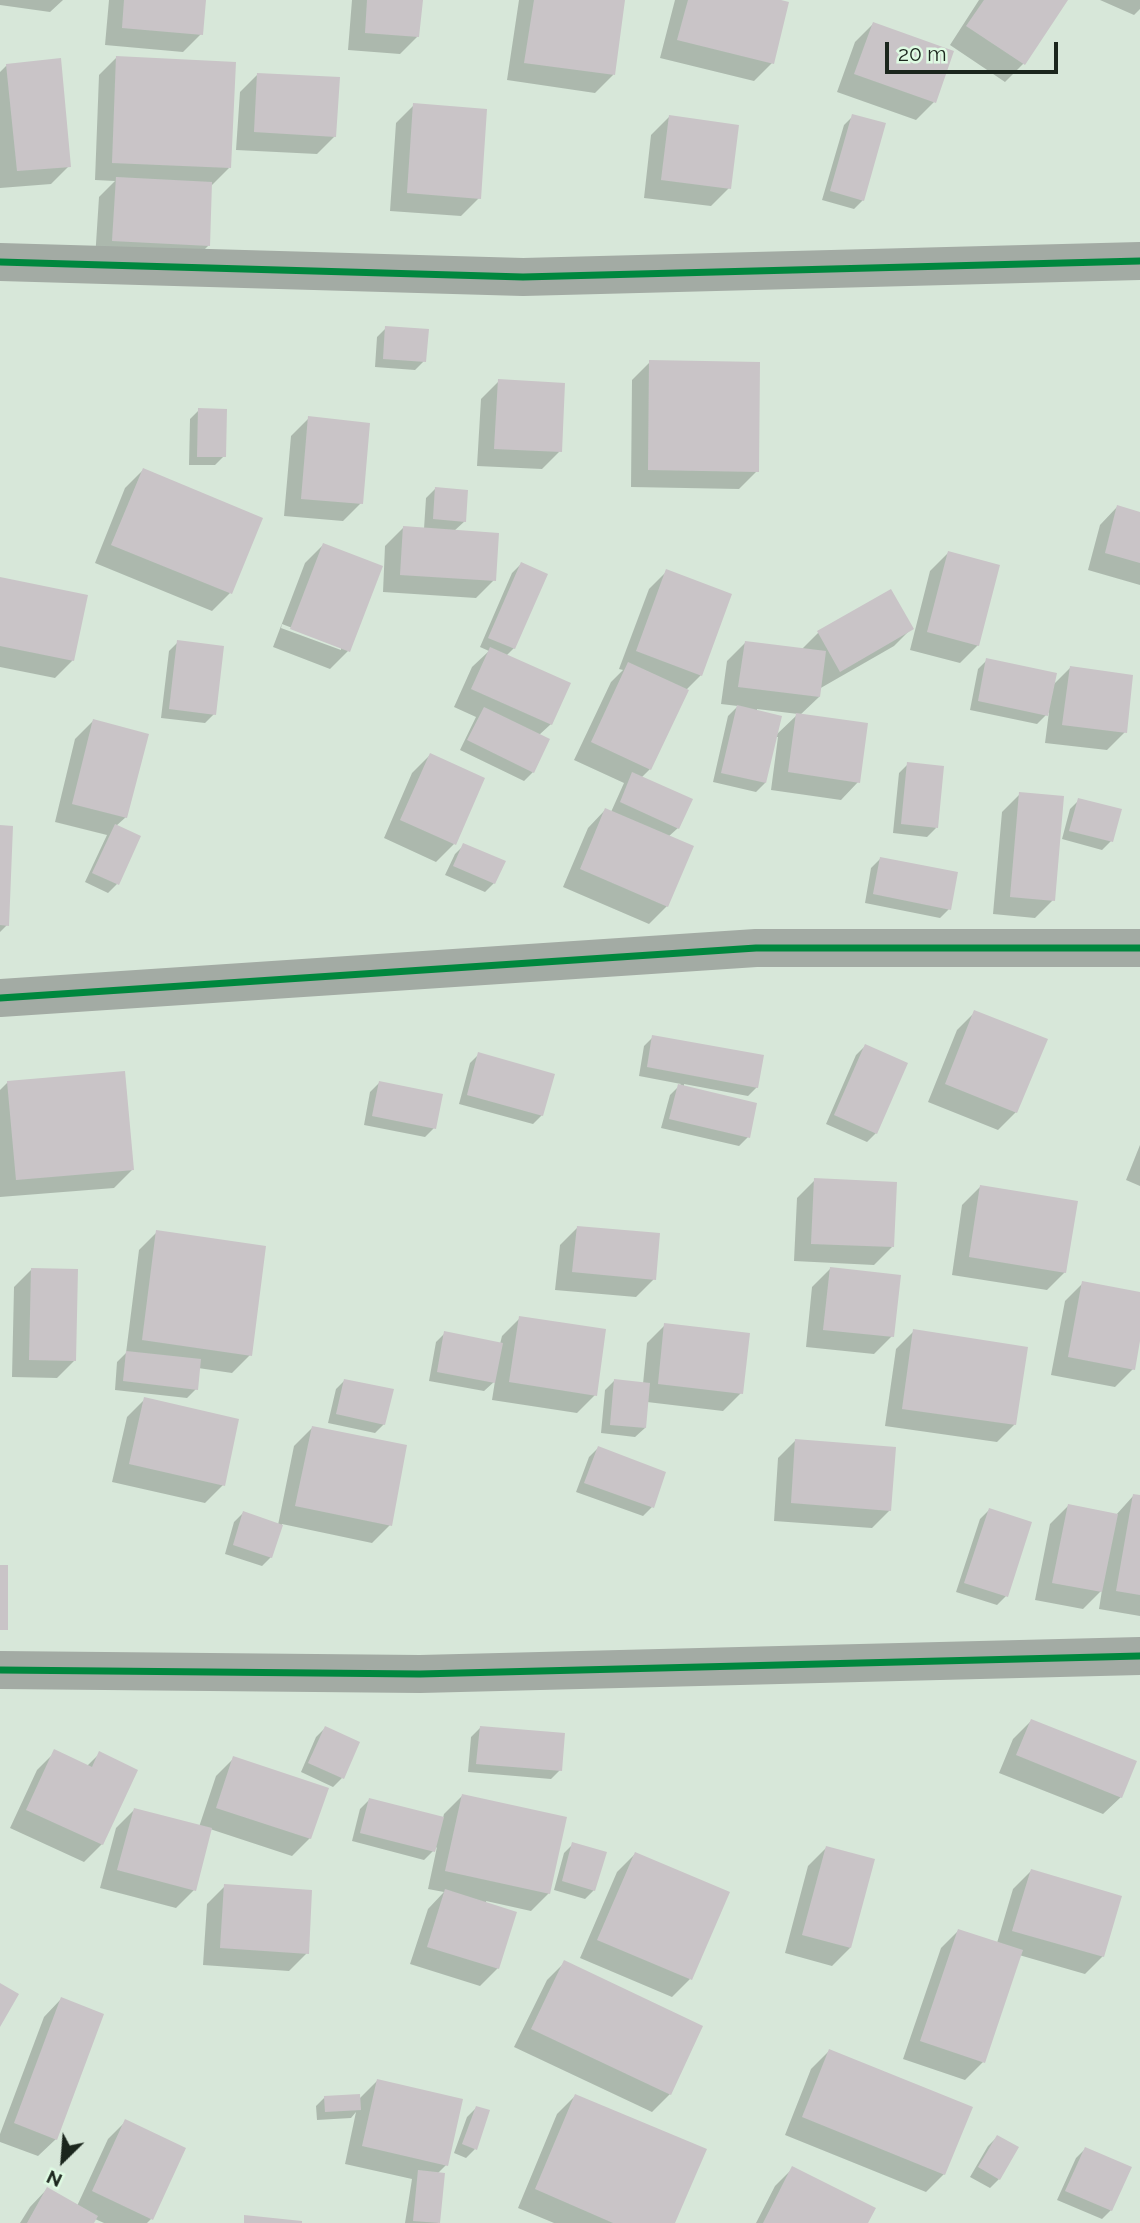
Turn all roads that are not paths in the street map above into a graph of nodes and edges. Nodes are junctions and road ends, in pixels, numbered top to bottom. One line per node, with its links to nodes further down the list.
1 (1140, 261): 2 (street)
2 (0, 262)
3 (1140, 948): 4 (street)
4 (0, 998)
5 (1140, 1656): 6 (street)
6 (0, 1670)

